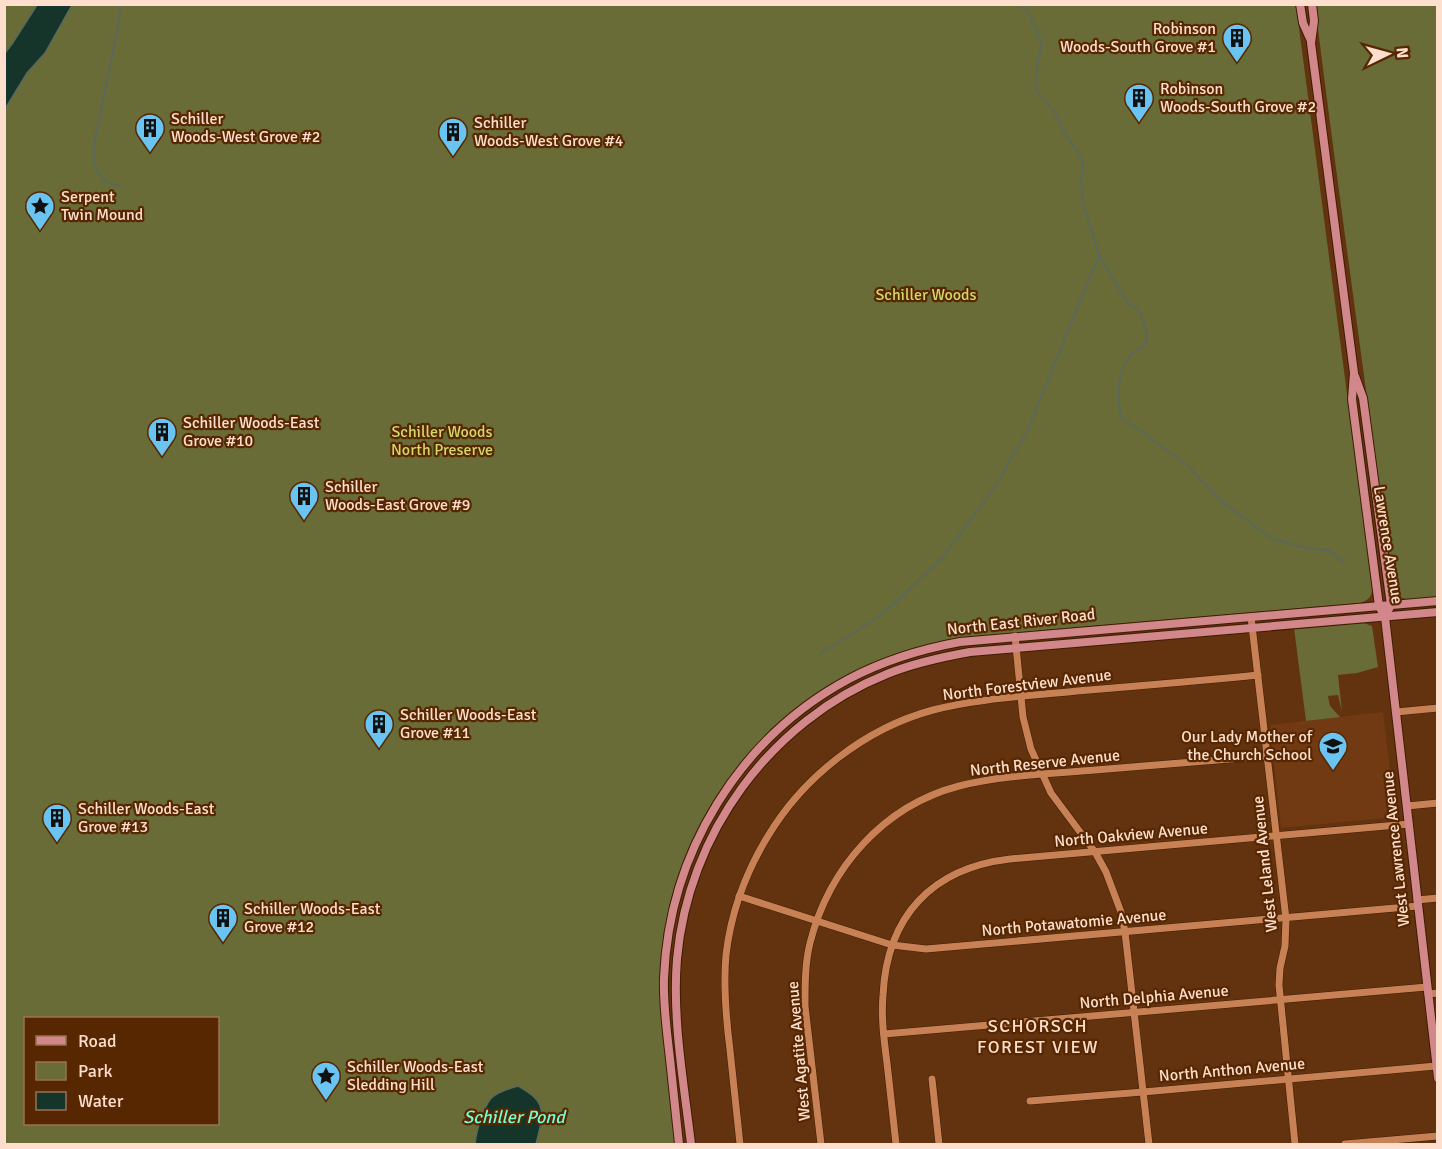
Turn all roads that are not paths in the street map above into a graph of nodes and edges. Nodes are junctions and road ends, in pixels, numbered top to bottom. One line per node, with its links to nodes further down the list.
1 (1300, 4): 3 (main road, Lawrence Avenue)
2 (1312, 4): 3 (main road, Lawrence Avenue)
3 (1311, 42): 4 (main road, Lawrence Avenue)
4 (1354, 373): 6 (main road, Lawrence Avenue); 7 (main road, Lawrence Avenue)
5 (1437, 601): 6 (main road, North East River Road)
6 (1391, 605): 7 (main road, North East River Road); 10 (main road, Lawrence Avenue)
7 (1379, 606): 9 (main road, North East River Road); 10 (main road, Lawrence Avenue)
8 (1437, 612): 10 (main road, North East River Road)
9 (1251, 616): 11 (street, West Leland Avenue); 12 (main road, North East River Road)
10 (1385, 617): 11 (main road, North East River Road); 17 (main road, West Lawrence Avenue)
11 (1252, 628): 13 (main road, North East River Road); 14 (street, West Leland Avenue)
12 (1015, 636): 13 (street); 43 (main road, North East River Road)
13 (1016, 648): 15 (street); 44 (main road, North East River Road)
14 (1258, 675): 15 (street, North Forestview Avenue); 18 (street, West Leland Avenue)
15 (1021, 696): 19 (street); 25 (street, North Forestview Avenue)
16 (1437, 708): 17 (street)
17 (1396, 712): 21 (main road, West Lawrence Avenue)
18 (1267, 756): 19 (street, North Reserve Avenue); 23 (street, West Leland Avenue)
19 (1043, 775): 24 (street); 29 (street, North Reserve Avenue)
20 (1437, 803): 21 (street)
21 (1407, 806): 22 (main road, West Lawrence Avenue)
22 (1408, 824): 23 (street, North Oakview Avenue); 27 (main road, West Lawrence Avenue)
23 (1276, 836): 24 (street, North Oakview Avenue); 28 (street, West Leland Avenue)
24 (1095, 852): 30 (street); 31 (street, North Oakview Avenue)
25 (739, 896): 29 (street, North Potawatomie Avenue); 45 (street, North Forestview Avenue)
26 (1437, 898): 27 (street, North Potawatomie Avenue)
27 (1418, 903): 28 (street, North Potawatomie Avenue); 32 (main road, West Lawrence Avenue)
28 (1286, 919): 30 (street, North Potawatomie Avenue); 33 (street, West Leland Avenue)
29 (816, 921): 31 (street, North Potawatomie Avenue); 46 (street, West Agatite Avenue)
30 (1125, 932): 31 (street, North Potawatomie Avenue); 34 (street)
31 (892, 945): 35 (street, North Oakview Avenue)
32 (1431, 991): 33 (street, North Delphia Avenue); 36 (main road, West Lawrence Avenue)
33 (1280, 999): 34 (street, North Delphia Avenue); 39 (street, West Leland Avenue)
34 (1133, 1012): 35 (street, North Delphia Avenue); 40 (street)
35 (884, 1034): 47 (street, North Oakview Avenue)
36 (1436, 1066): 37 (main road, West Lawrence Avenue); 39 (street, North Anthon Avenue)
37 (1437, 1078)
38 (932, 1079): 48 (street)
39 (1288, 1079): 40 (street, North Anthon Avenue); 50 (street, West Leland Avenue)
40 (1143, 1092): 41 (street, North Anthon Avenue); 49 (street)
41 (1030, 1101)
42 (1437, 1136): 51 (street)
43 (680, 1144)
44 (691, 1144)
45 (740, 1144)
46 (821, 1144)
47 (896, 1144)
48 (939, 1144)
49 (1149, 1144)
50 (1295, 1144)
51 (1345, 1144)

